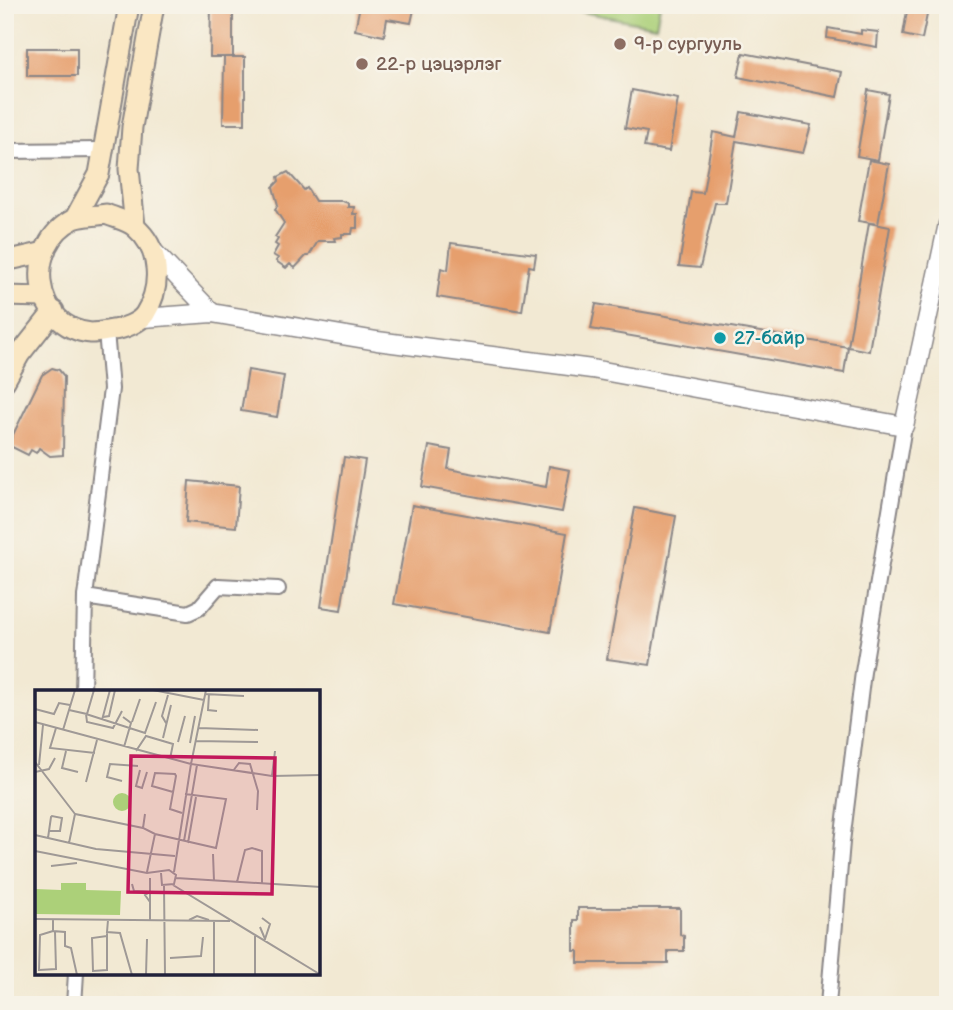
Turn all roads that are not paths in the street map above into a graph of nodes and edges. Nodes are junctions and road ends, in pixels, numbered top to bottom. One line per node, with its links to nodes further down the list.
1 (129, 5): 4 (main road)
2 (154, 5): 7 (main road)
3 (5, 150): 4 (street)
4 (102, 150): 5 (main road)
5 (75, 218): 7 (main road); 9 (main road)
6 (948, 224): 17 (street)
7 (135, 226): 8 (main road)
8 (153, 251): 13 (street); 14 (main road)
9 (45, 252): 10 (main road); 12 (main road)
10 (5, 261)
11 (5, 296): 12 (main road)
12 (48, 304): 15 (main road); 16 (main road)
13 (212, 313): 14 (street); 17 (street)
14 (143, 318): 15 (main road)
15 (106, 331): 19 (street)
16 (5, 381)
17 (904, 426): 23 (street)
18 (278, 589): 19 (street)
19 (85, 597): 20 (street)
20 (83, 690)
21 (76, 975): 22 (street)
22 (74, 1005)
23 (828, 1005)

